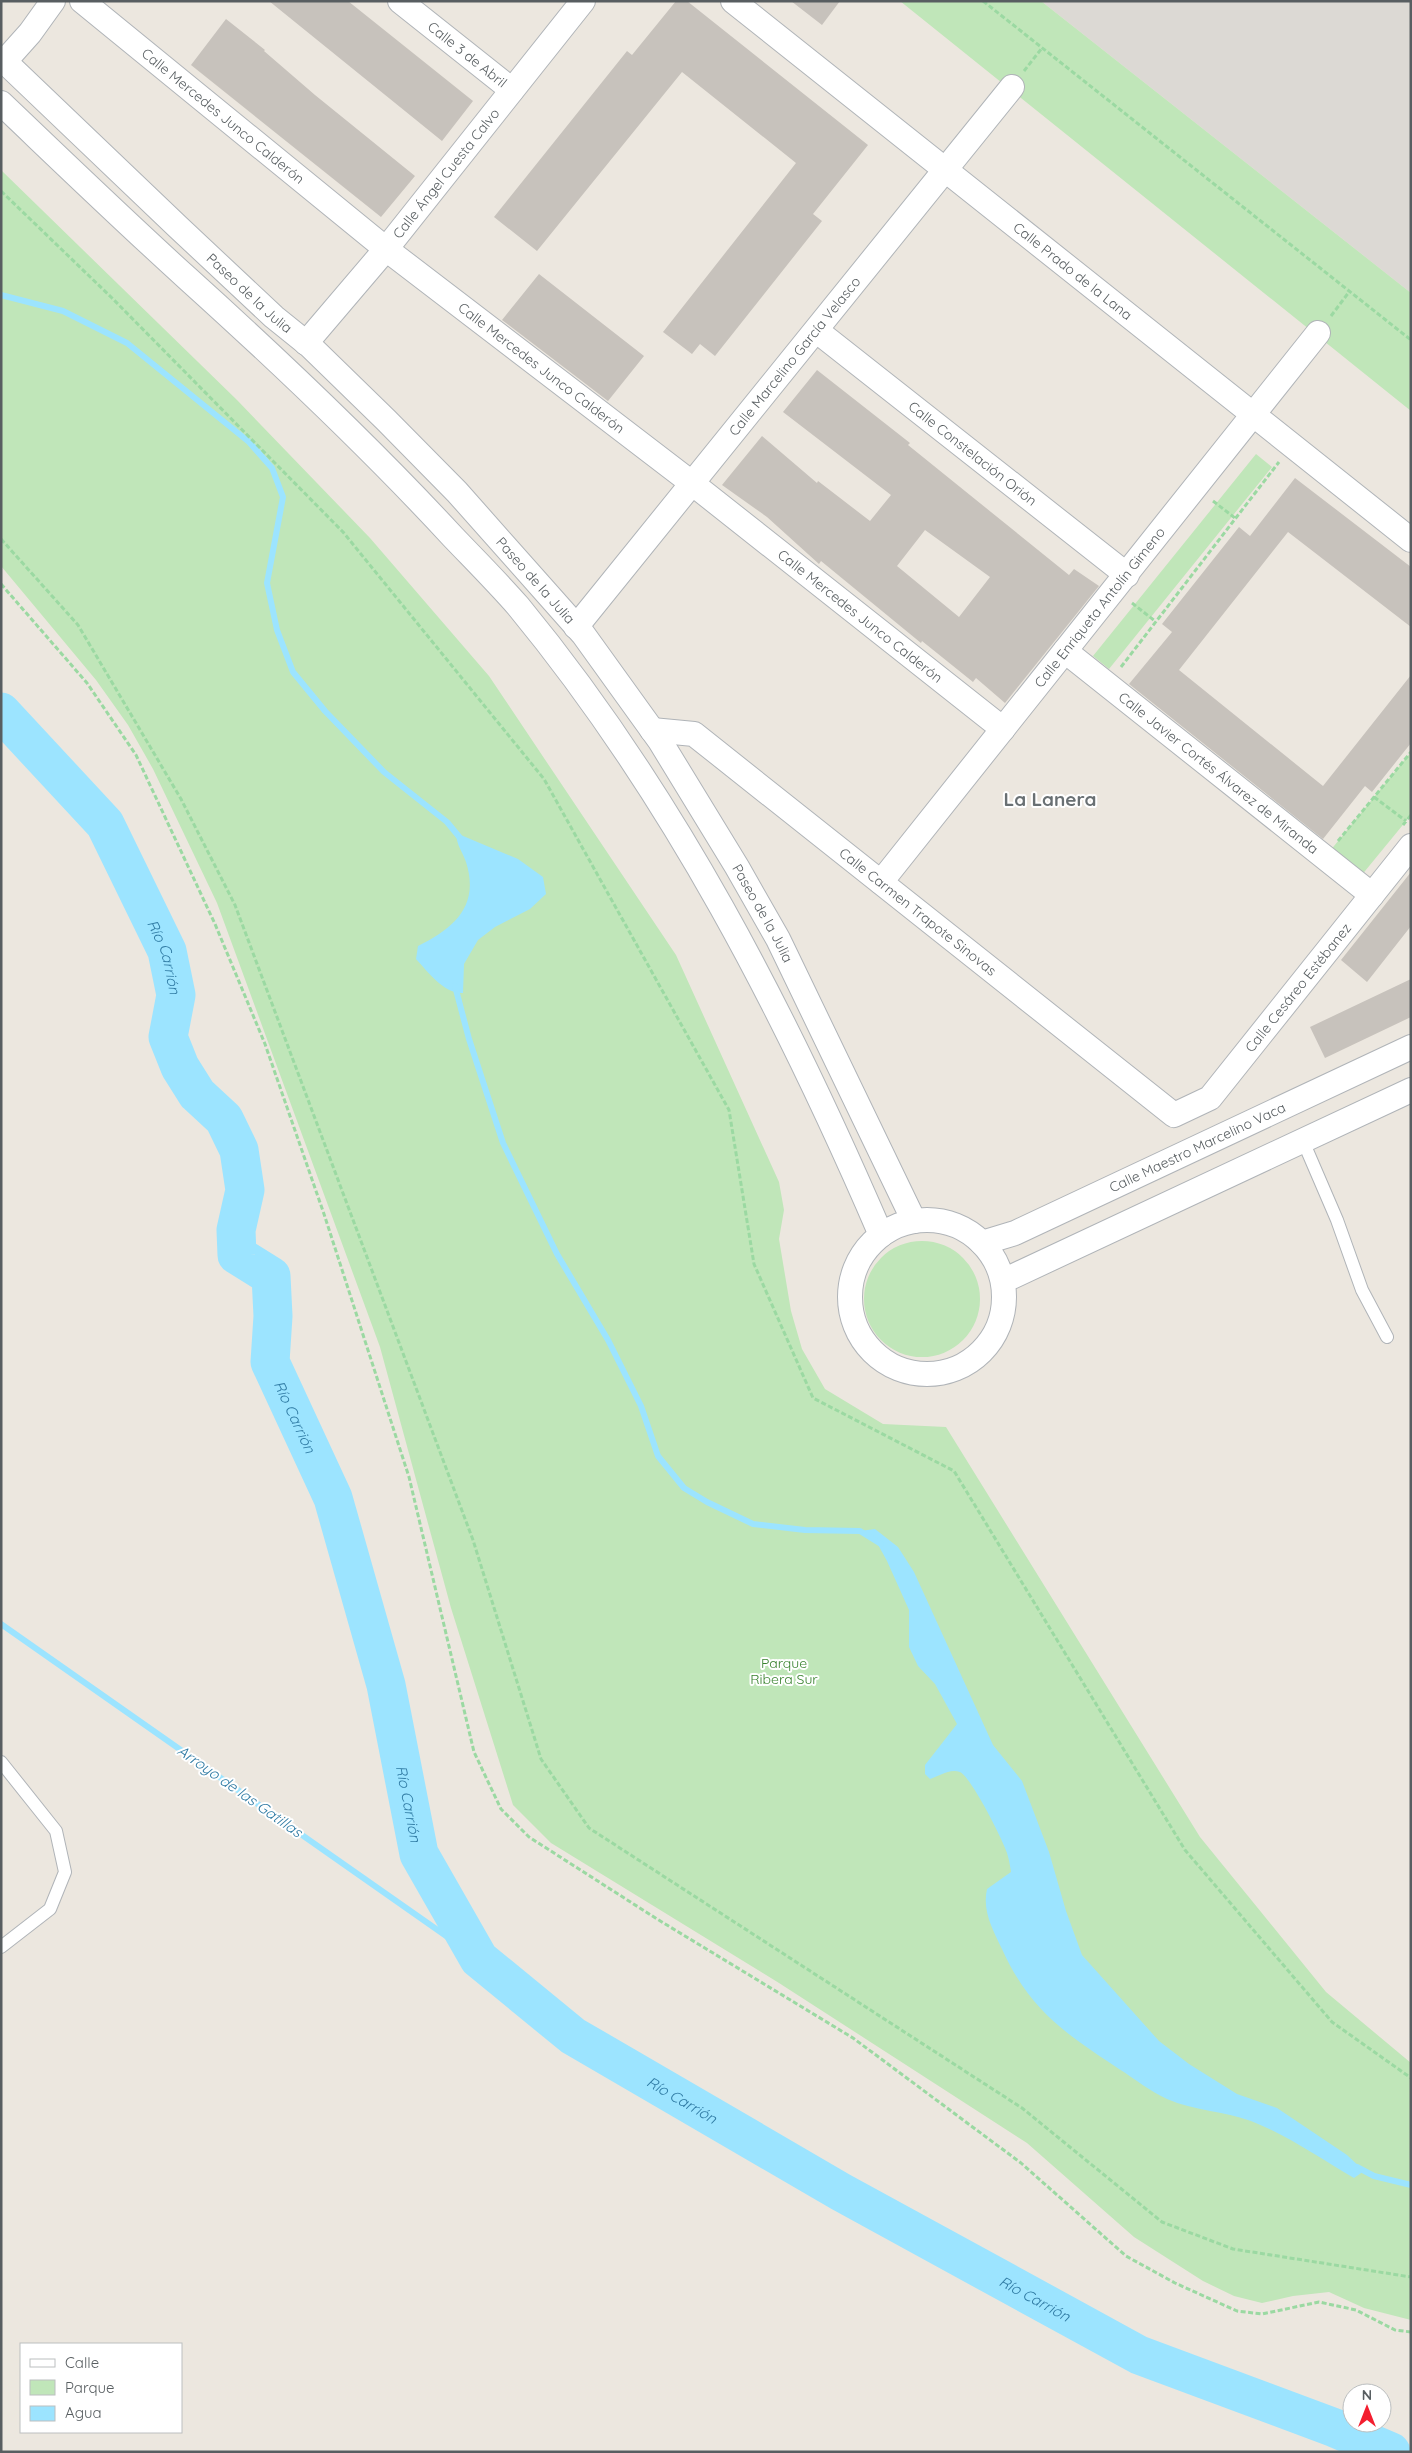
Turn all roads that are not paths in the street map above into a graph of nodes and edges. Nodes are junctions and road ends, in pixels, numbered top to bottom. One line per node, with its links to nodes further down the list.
1 (53, 1): 6 (street)
2 (82, 1): 11 (street, Calle Mercedes Junco Calderón)
3 (400, 1): 8 (street, Calle 3 de Abril)
4 (583, 1): 8 (street, Calle Ángel Cuesta Calvo)
5 (733, 1): 10 (street, Calle Prado de la Lana)
6 (3, 60): 14 (street, Paseo de la Julia)
7 (1012, 87): 10 (street, Calle Marcelino García Velasco)
8 (512, 90): 11 (street, Calle Ángel Cuesta Calvo)
9 (1, 103): 31 (street)
10 (946, 171): 12 (street, Calle Marcelino García Velasco); 15 (street, Calle Prado de la Lana)
11 (386, 249): 14 (street, Calle Ángel Cuesta Calvo); 16 (street, Calle Mercedes Junco Calderón)
12 (817, 331): 16 (street, Calle Marcelino García Velasco); 18 (street, Calle Constelación Orión)
13 (1318, 333): 15 (street, Calle Enriqueta Antolín Gimeno)
14 (306, 343): 19 (street, Paseo de la Julia)
15 (1252, 414): 17 (street, Calle Prado de la Lana); 18 (street, Calle Enriqueta Antolín Gimeno)
16 (693, 484): 19 (street, Calle Marcelino García Velasco); 21 (street, Calle Mercedes Junco Calderón)
17 (1411, 540)
18 (1127, 575): 20 (street, Calle Enriqueta Antolín Gimeno)
19 (576, 627): 22 (street, Paseo de la Julia)
20 (1065, 651): 21 (street, Calle Enriqueta Antolín Gimeno); 25 (street, Calle Javier Cortés Álvarez de Miranda)
21 (1003, 729): 24 (street, Calle Enriqueta Antolín Gimeno)
22 (652, 730): 24 (street, Calle Carmen Trapote Sinovas); 30 (street, Paseo de la Julia)
23 (1411, 846): 25 (street, Calle Cesáreo Estébanez)
24 (881, 882): 28 (street, Calle Carmen Trapote Sinovas)
25 (1372, 895): 28 (street, Calle Cesáreo Estébanez)
26 (1411, 1047): 32 (street, Calle Maestro Marcelino Vaca)
27 (1411, 1090): 29 (street)
28 (1174, 1115)
29 (1303, 1142): 33 (street); 34 (lane)
30 (914, 1221): 31 (street); 32 (street)
31 (881, 1235): 33 (street)
32 (982, 1243): 33 (street)
33 (1003, 1281)
34 (1387, 1337)
35 (1, 1762): 36 (lane)
36 (1, 1948)

